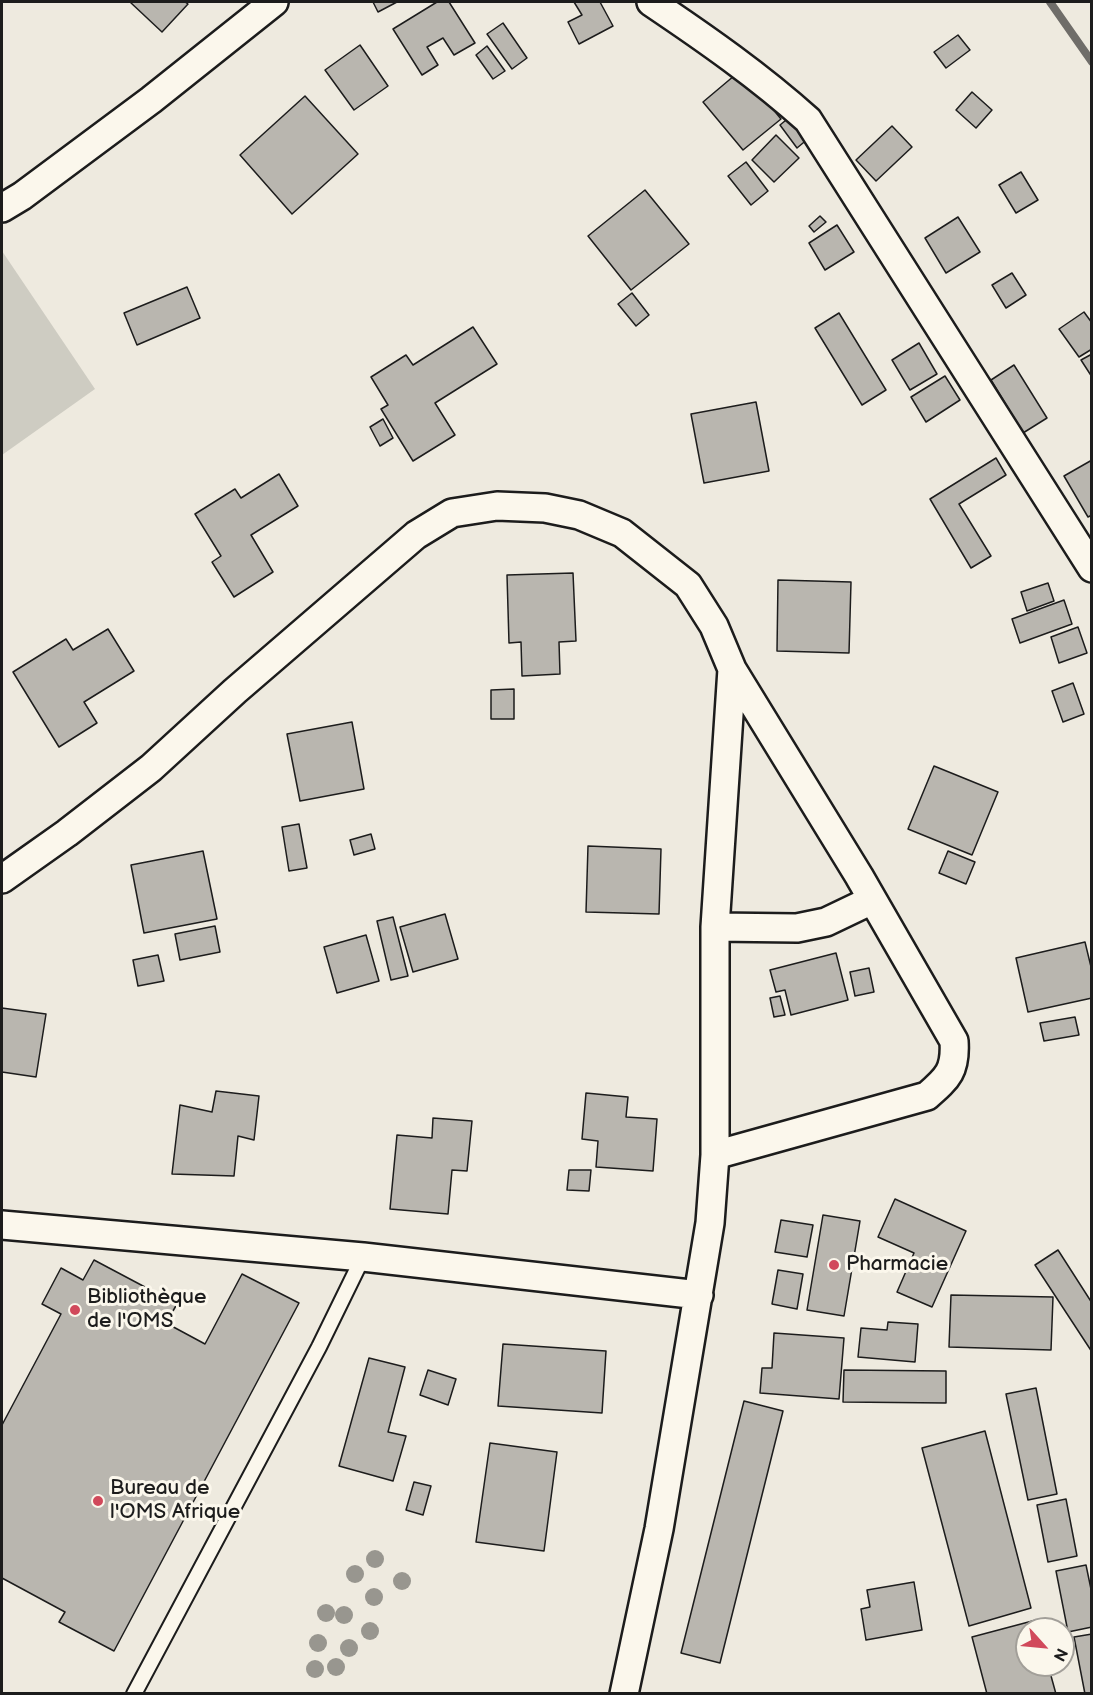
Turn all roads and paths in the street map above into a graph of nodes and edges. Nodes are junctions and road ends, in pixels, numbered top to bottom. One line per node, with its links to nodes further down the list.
1 (274, 2): 3 (street)
2 (651, 2): 4 (street)
3 (2, 208)
4 (1092, 568)
5 (732, 669): 6 (street); 7 (street); 8 (street)
6 (2, 879)
7 (873, 900): 8 (street); 9 (street)
8 (715, 927): 9 (street)
9 (715, 1155): 12 (street)
10 (2, 1225): 11 (street)
11 (363, 1257): 12 (street); 13 (lane)
12 (699, 1295): 14 (street)
13 (134, 1694)
14 (624, 1694)

